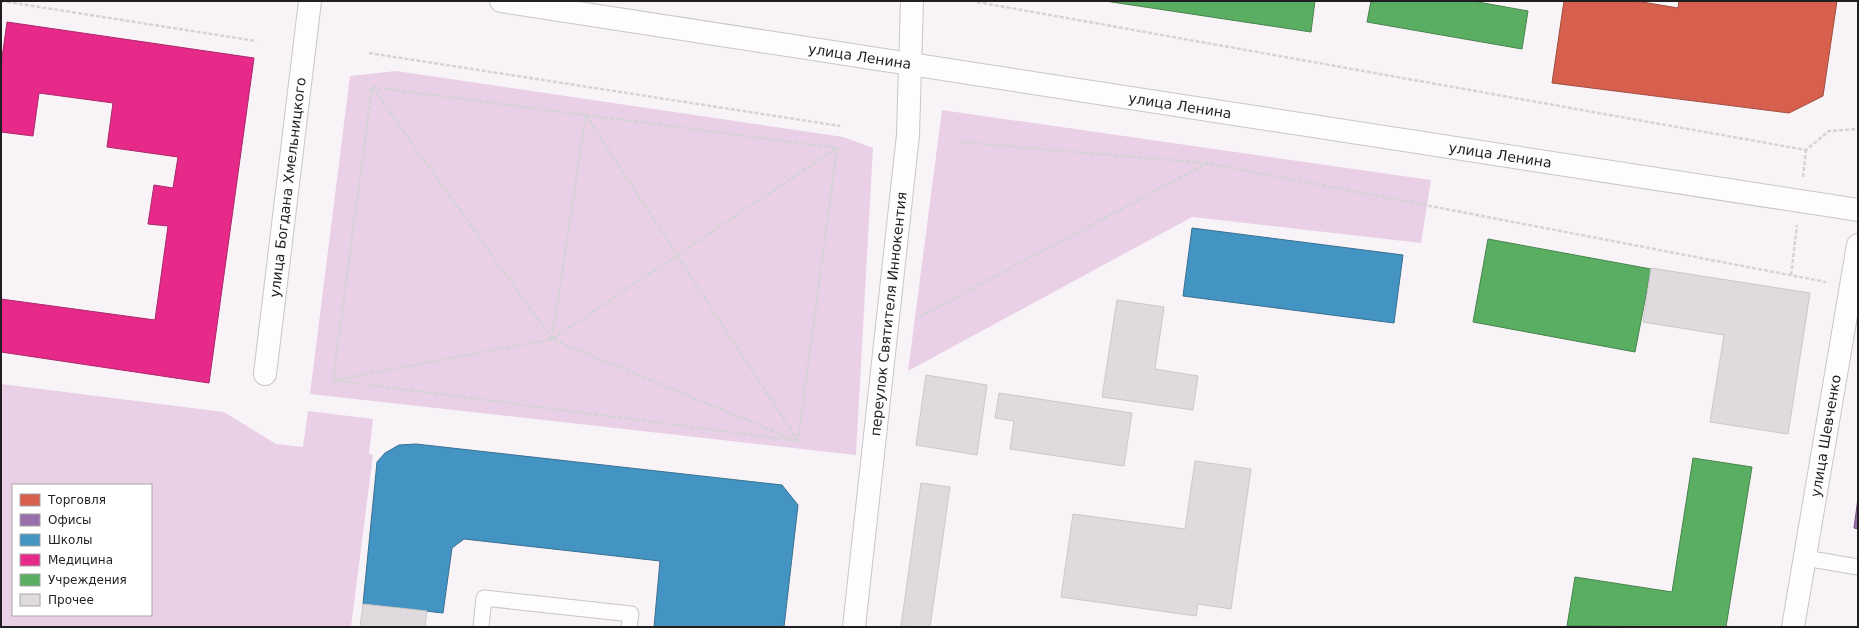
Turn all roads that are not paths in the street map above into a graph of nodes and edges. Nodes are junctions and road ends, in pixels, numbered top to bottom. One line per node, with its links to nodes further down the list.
1 (310, 1): 7 (street, улица Богдана Хмельницкого)
2 (501, 1): 4 (street, улица Ленина)
3 (912, 1): 4 (street, переулок Святителя Иннокентия)
4 (910, 63): 5 (street, улица Ленина); 12 (street, переулок Святителя Иннокентия)
5 (1858, 210)
6 (1858, 245): 8 (street, улица Шевченко)
7 (265, 374)
8 (1805, 558): 9 (lane); 13 (street, улица Шевченко)
9 (1858, 567)
10 (480, 627): 11 (lane)
11 (629, 627)
12 (854, 627)
13 (1793, 627)

